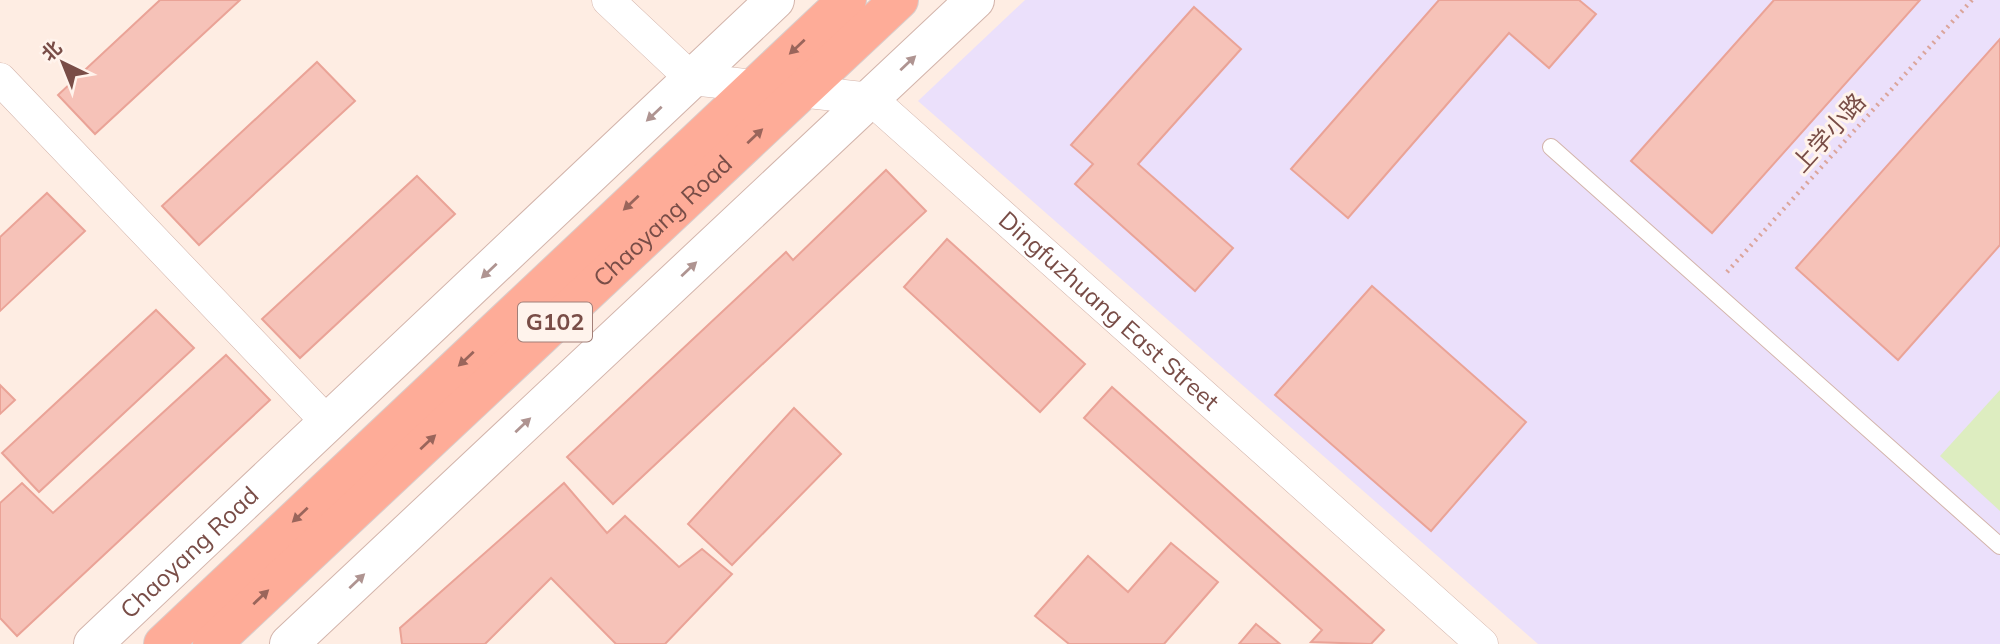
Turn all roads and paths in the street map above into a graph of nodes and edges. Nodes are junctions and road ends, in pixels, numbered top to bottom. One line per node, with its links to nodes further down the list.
1 (608, 0): 8 (street)
2 (775, 0): 8 (street, Chaoyang Road)
3 (846, 0): 9 (highway, Chaoyang Road / G102, one-way to 9)
4 (899, 0): 10 (highway, Chaoyang Road / G102)
5 (975, 0): 11 (street, one-way to 5)
6 (1972, 0): 13 (path, 上学小路)
7 (0, 79): 14 (street)
8 (692, 79): 9 (street); 14 (street, Chaoyang Road, one-way to 14)
9 (754, 87): 10 (street); 17 (highway, Chaoyang Road / G102, one-way to 17)
10 (803, 91): 11 (street); 18 (highway, Chaoyang Road / G102, one-way to 10)
11 (871, 99): 19 (street, one-way to 11); 20 (street, Dingfuzhuang East Street)
12 (1551, 147): 13 (lane)
13 (1711, 290): 15 (lane)
14 (328, 423): 16 (street, Chaoyang Road)
15 (2000, 546)
16 (93, 644)
17 (163, 644)
18 (212, 644)
19 (289, 644)
20 (1482, 644)

